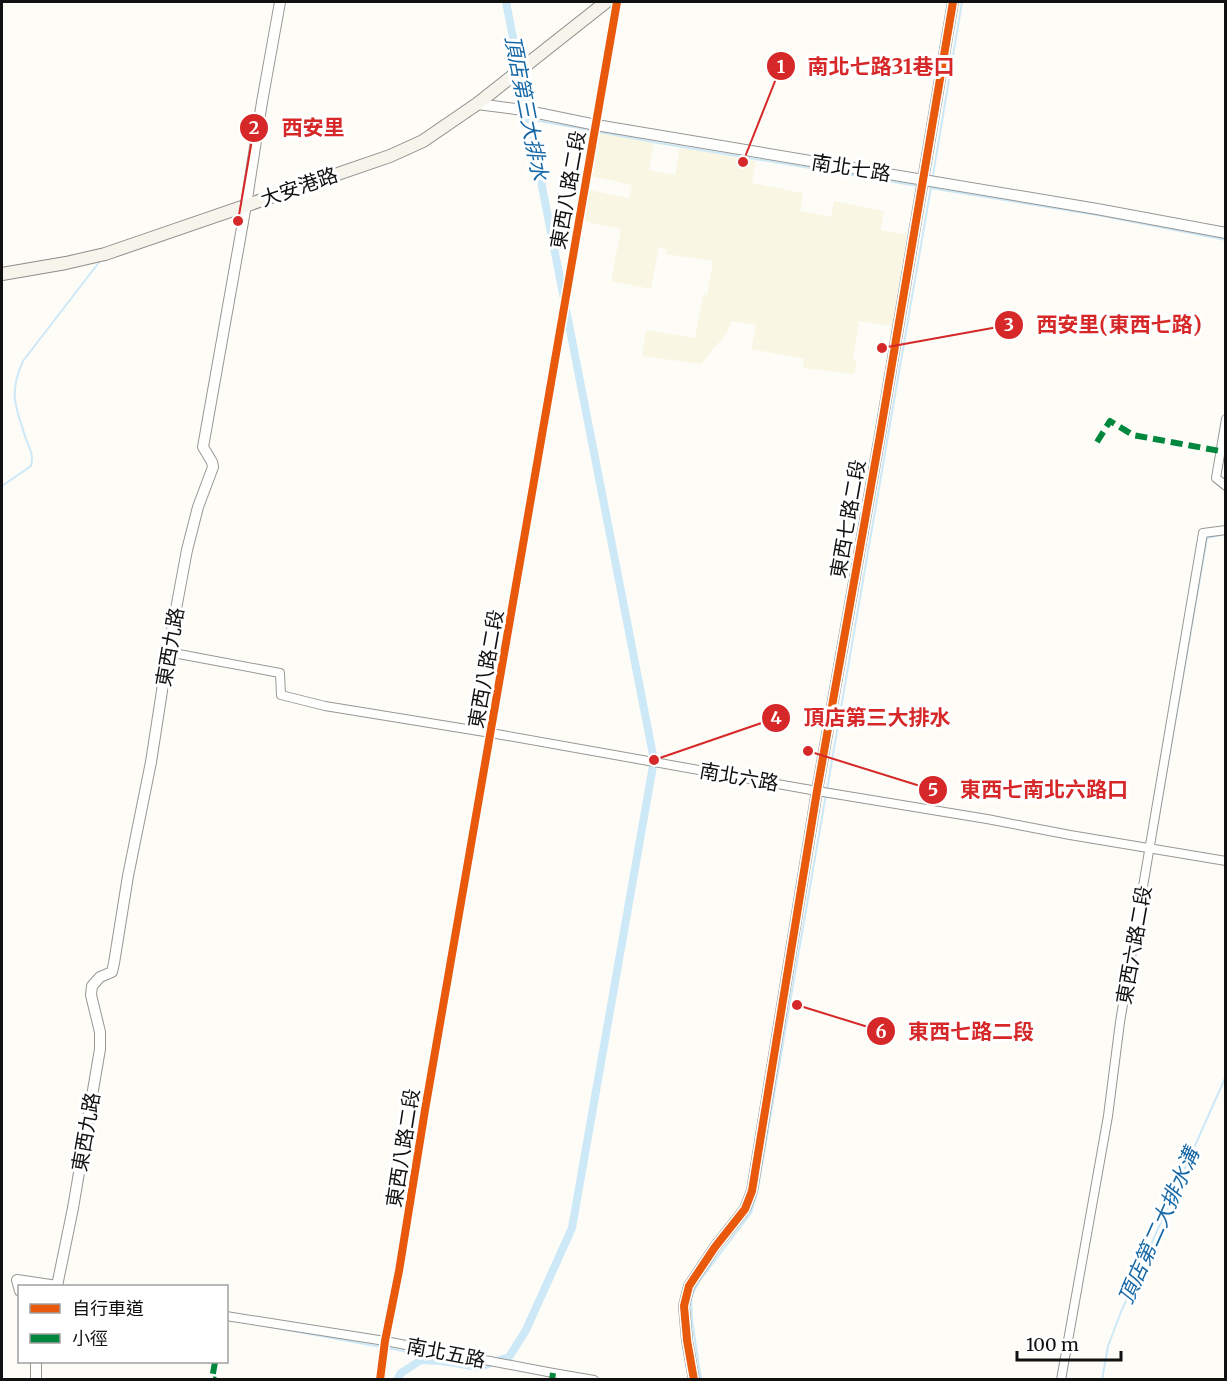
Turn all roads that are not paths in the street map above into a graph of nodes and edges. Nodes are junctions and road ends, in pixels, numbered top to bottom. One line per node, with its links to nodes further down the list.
1 (280, 2): 8 (street, 東西九路)
2 (606, 2): 5 (main road, 大安港路)
3 (617, 2): 6 (street, 東西八路二段)
4 (953, 2): 7 (street, 東西七路二段)
5 (477, 105): 6 (street, 南北七路); 8 (main road, 大安港路)
6 (596, 124): 7 (street, 南北七路); 15 (street, 東西八路二段)
7 (924, 180): 9 (street, 南北七路); 16 (street, 東西七路二段)
8 (246, 205): 10 (main road, 大安港路); 14 (street, 東西九路)
9 (1226, 233)
10 (2, 274)
11 (1226, 419): 12 (street)
12 (1226, 486)
13 (1226, 530): 17 (street, 東西六路二段)
14 (168, 652): 15 (street, 南北六路); 19 (street, 東西九路)
15 (491, 733): 16 (street, 南北六路); 21 (street, 東西八路二段)
16 (817, 791): 17 (street, 南北六路); 26 (street, 東西七路二段)
17 (1150, 848): 18 (street, 南北六路); 27 (street, 東西六路二段)
18 (1226, 861)
19 (60, 1285)
20 (228, 1316): 21 (street, 南北五路)
21 (385, 1341): 24 (street, 東西八路二段); 25 (street, 南北五路)
22 (36, 1363): 23 (street)
23 (36, 1380)
24 (380, 1380)
25 (594, 1380)
26 (694, 1380)
27 (1061, 1380)

